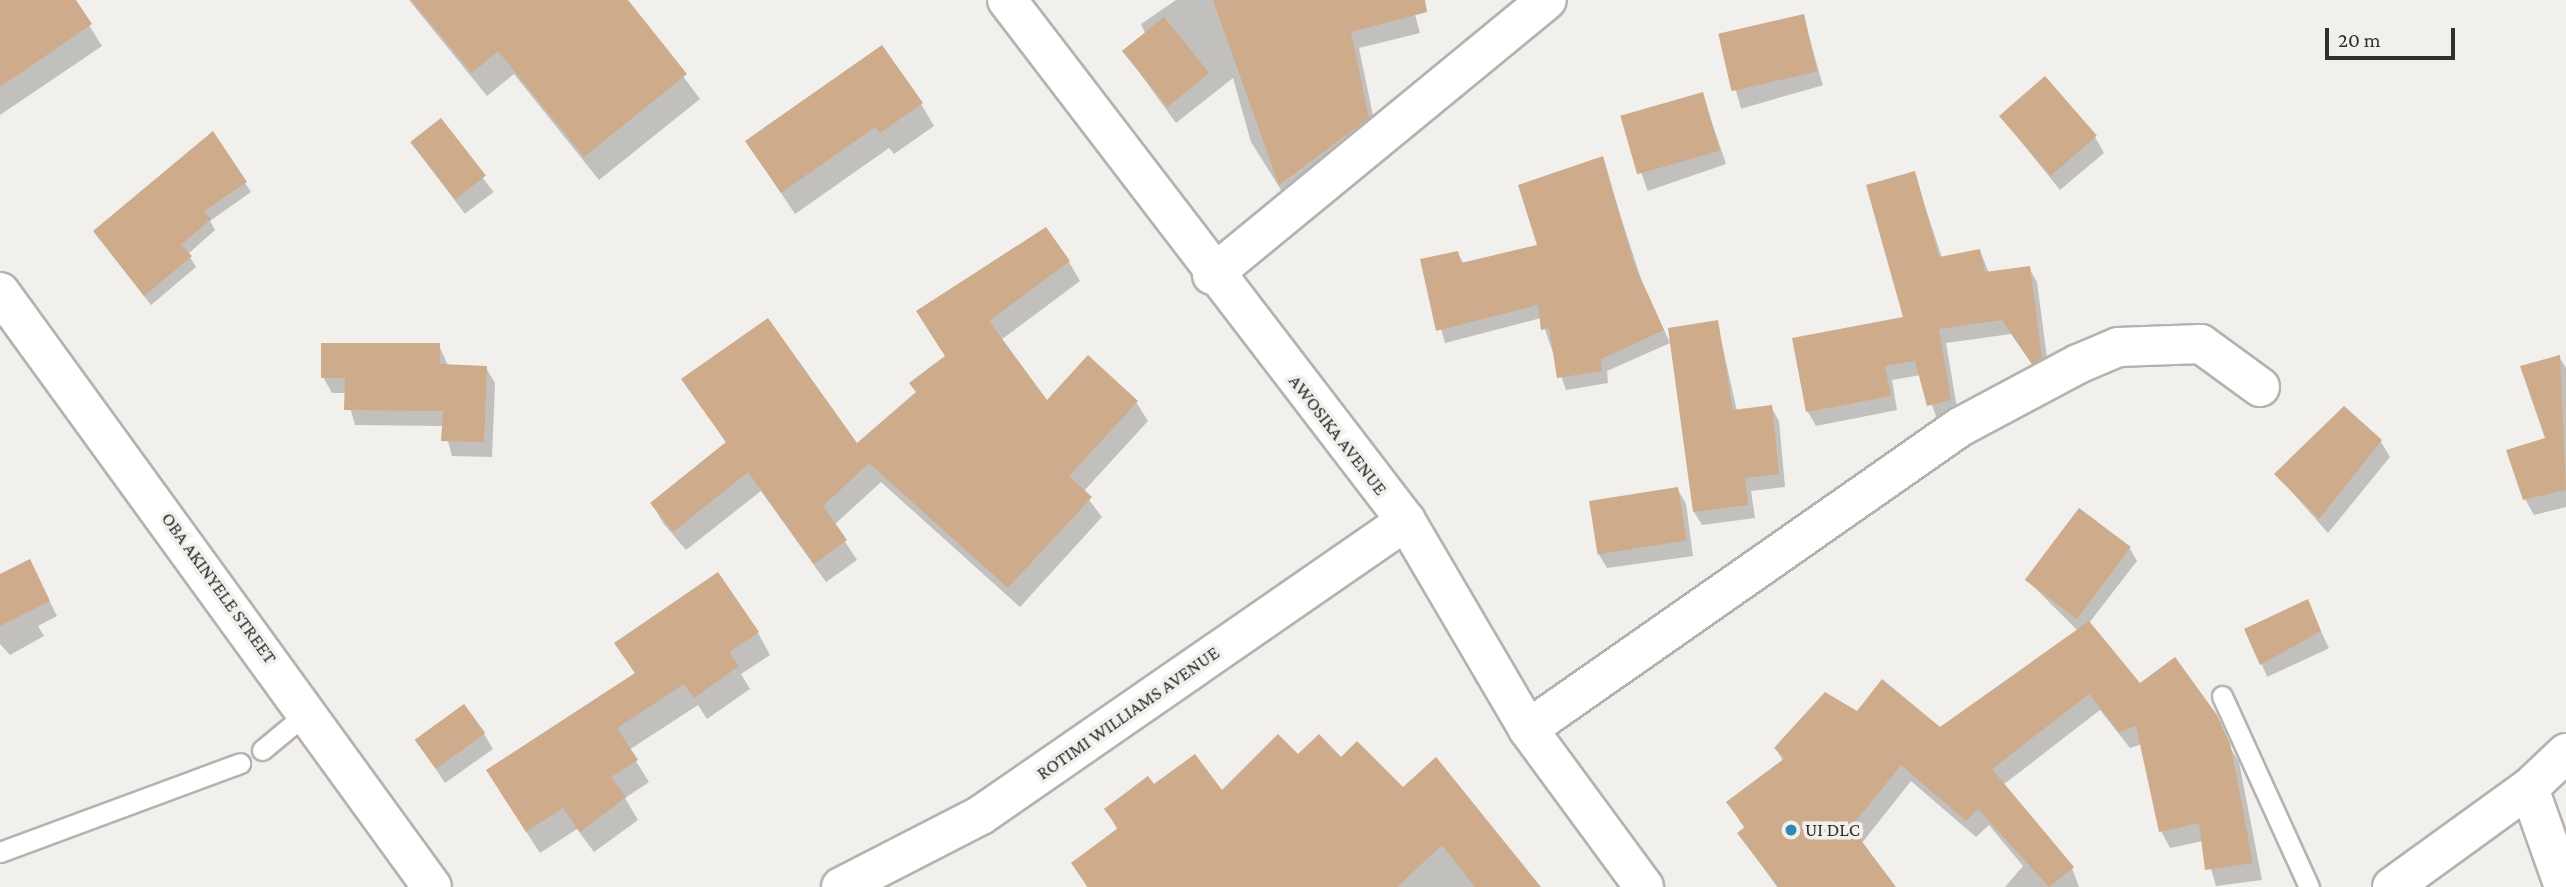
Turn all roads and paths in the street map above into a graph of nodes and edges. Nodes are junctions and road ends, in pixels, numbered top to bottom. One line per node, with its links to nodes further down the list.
1 (1007, 0): 3 (street, AWOSIKA AVENUE)
2 (1547, 0): 3 (street)
3 (1212, 275): 6 (street, AWOSIKA AVENUE)
4 (0, 292): 8 (street, OBA AKINYELE STREET)
5 (2260, 387): 9 (street)
6 (1406, 522): 9 (street, AWOSIKA AVENUE); 16 (street, ROTIMI WILLIAMS AVENUE)
7 (2222, 696): 18 (lane)
8 (308, 712): 10 (lane); 15 (street, OBA AKINYELE STREET)
9 (1528, 729): 17 (street, AWOSIKA AVENUE)
10 (262, 750)
11 (2566, 753): 13 (street)
12 (240, 763): 14 (lane)
13 (2529, 788): 19 (street); 20 (street)
14 (0, 852)
15 (432, 887)
16 (841, 887)
17 (1644, 887)
18 (2309, 887)
19 (2392, 887)
20 (2564, 887)

